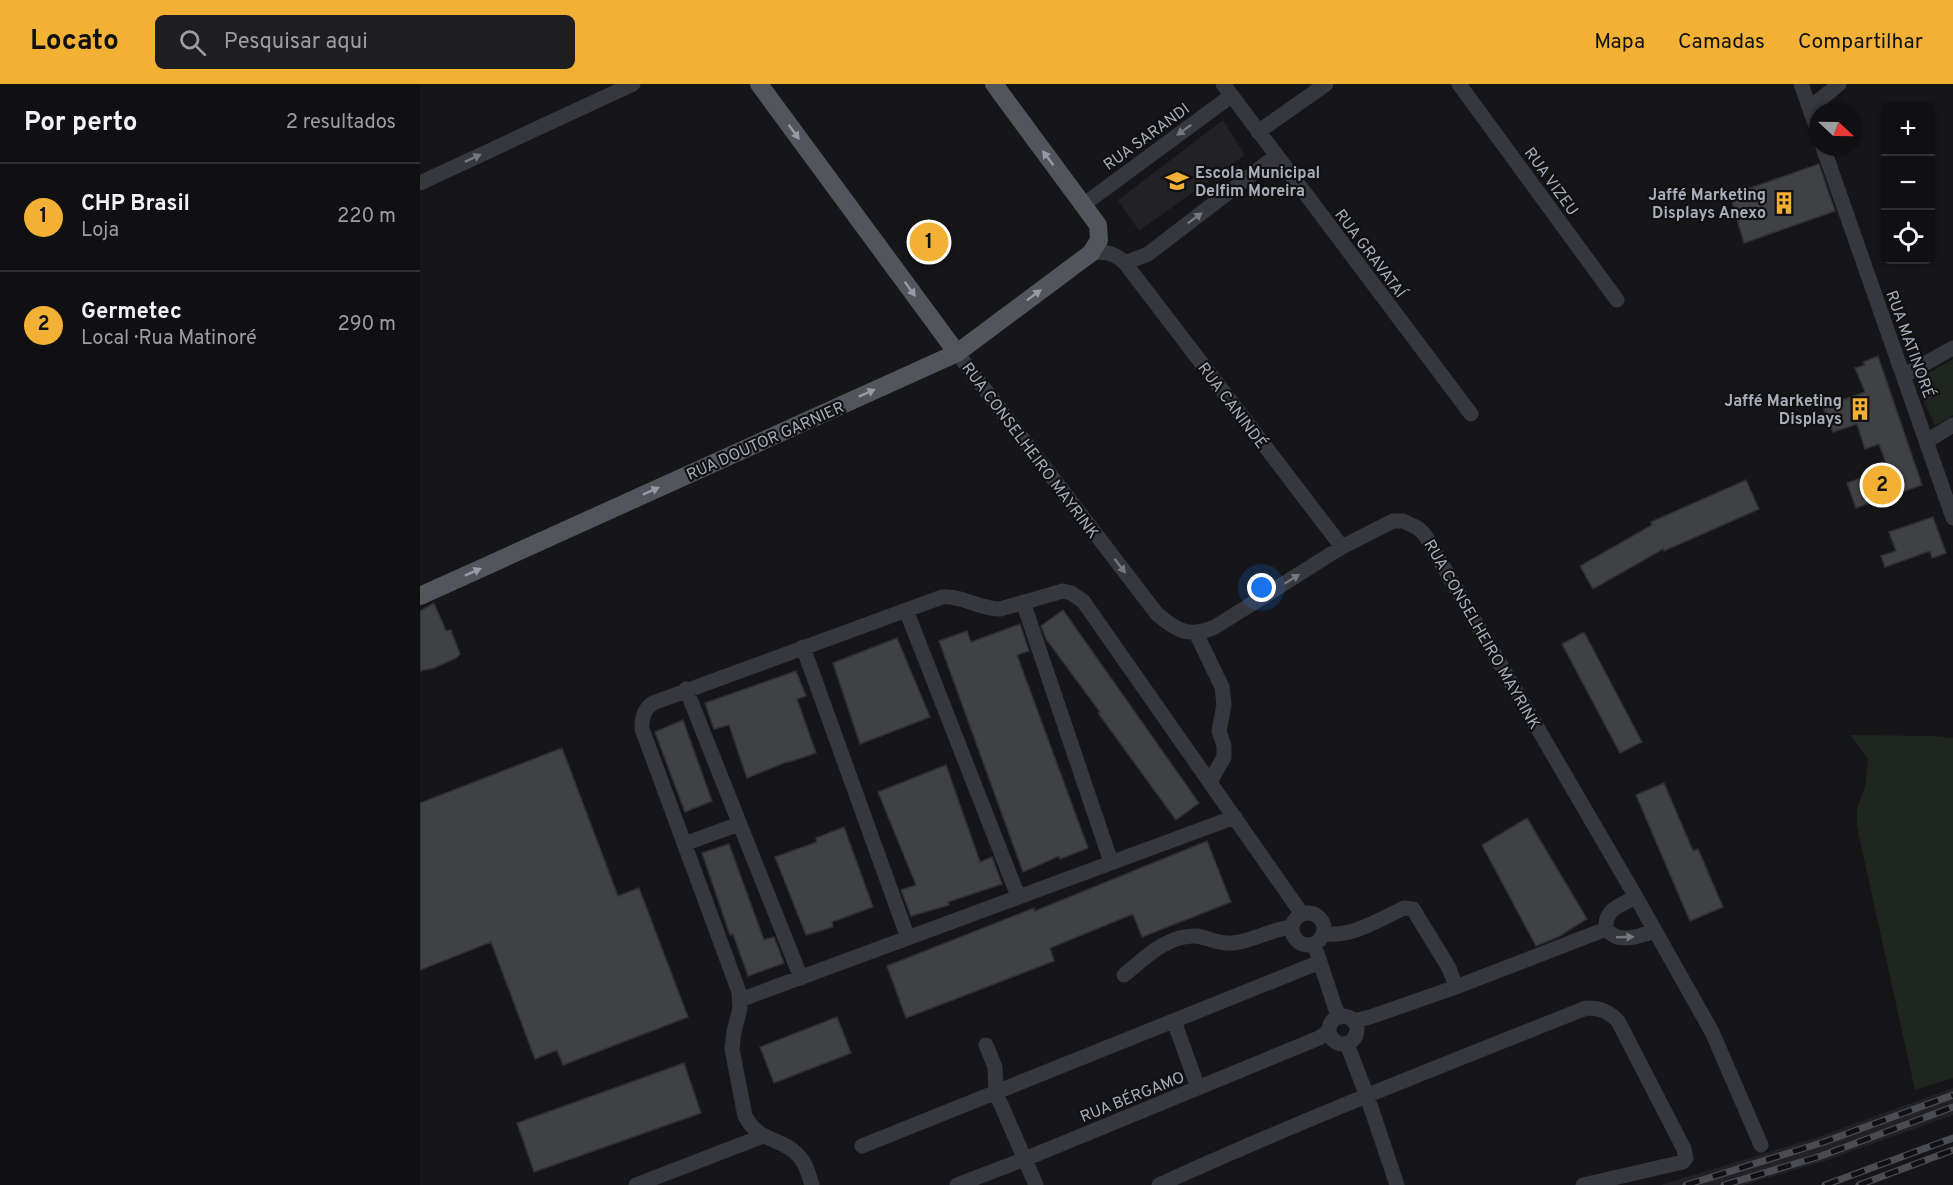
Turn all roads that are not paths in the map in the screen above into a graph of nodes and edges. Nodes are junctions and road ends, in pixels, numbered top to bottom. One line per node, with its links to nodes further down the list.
1 (633, 84): 14 (street, one-way to 1)
2 (759, 84): 22 (main road, RUA CONSELHEIRO MAYRINK, one-way to 22)
3 (994, 84): 15 (main road, one-way to 3)
4 (1326, 84): 11 (street)
5 (1459, 84): 20 (street, RUA VIZEU)
6 (1801, 84): 10 (street)
7 (1839, 84): 9 (street)
8 (1227, 90): 11 (street, RUA GRAVATAÍ); 15 (street, RUA SARANDI, one-way to 15)
9 (1817, 102)
10 (1809, 105)
11 (1258, 132): 12 (street, RUA GRAVATAÍ)
12 (1276, 156): 17 (street, one-way to 12); 24 (street, RUA GRAVATAÍ)
13 (1826, 156): 23 (street, RUA MATINORÉ)
14 (420, 183)
15 (1083, 205): 16 (main road)
16 (1091, 253): 18 (street); 22 (main road, RUA DOUTOR GARNIER, one-way to 16)
17 (1148, 254): 18 (street); 19 (street)
18 (1125, 263): 19 (street, RUA CANINDÉ)
19 (1137, 279): 28 (street, RUA CANINDÉ)
20 (1617, 300)
21 (1953, 348): 23 (street)
22 (957, 353): 29 (main road, RUA DOUTOR GARNIER, one-way to 22); 32 (street, RUA CONSELHEIRO MAYRINK, one-way to 32)
23 (1903, 376): 26 (street, RUA MATINORÉ)
24 (1471, 414)
25 (1953, 425): 26 (street)
26 (1927, 441): 27 (street, RUA MATINORÉ)
27 (1953, 518)
28 (1342, 547): 32 (street, RUA CONSELHEIRO MAYRINK, one-way to 28); 41 (street, RUA CONSELHEIRO MAYRINK)
29 (420, 596)
30 (1023, 602): 31 (street); 35 (street); 39 (street)
31 (906, 610): 33 (street); 40 (street)
32 (1196, 633): 35 (street)
33 (803, 647): 34 (street); 46 (street)
34 (686, 690): 37 (street); 38 (street)
35 (1210, 782): 36 (street)
36 (1235, 817): 39 (street); 42 (street)
37 (740, 824): 38 (street); 50 (street)
38 (684, 844): 52 (street)
39 (1111, 862): 40 (street)
40 (1018, 896): 46 (street)
41 (1636, 897): 44 (street); 45 (street, RUA CONSELHEIRO MAYRINK)
42 (1302, 914): 43 (street); 47 (street)
43 (1292, 927): 47 (street); 49 (street)
44 (1606, 929): 45 (street, one-way to 45); 51 (street, RUA BÉRGAMO)
45 (1655, 931): 61 (street, RUA CONSELHEIRO MAYRINK)
46 (908, 938): 50 (street)
47 (1319, 939): 48 (street); 51 (street)
48 (1320, 962): 53 (street); 54 (street)
49 (1124, 975)
50 (801, 978): 52 (street)
51 (1456, 987): 54 (street, RUA BÉRGAMO)
52 (740, 1000): 60 (street)
53 (1174, 1021): 57 (street); 58 (street)
54 (1337, 1024): 56 (street); 56 (street); 57 (street, RUA BÉRGAMO)
55 (986, 1045): 58 (street)
56 (1349, 1046): 59 (street)
57 (1198, 1088): 63 (street, RUA BÉRGAMO)
58 (996, 1093): 62 (street); 63 (street)
59 (1368, 1095): 68 (street); 69 (street); 70 (street)
60 (764, 1136): 64 (street); 65 (street)
61 (1761, 1145)
62 (862, 1146)
63 (1025, 1159): 66 (street, RUA BÉRGAMO); 67 (street)
64 (636, 1185)
65 (812, 1185)
66 (957, 1185)
67 (1036, 1185)
68 (1159, 1185)
69 (1397, 1185)
70 (1582, 1185)

